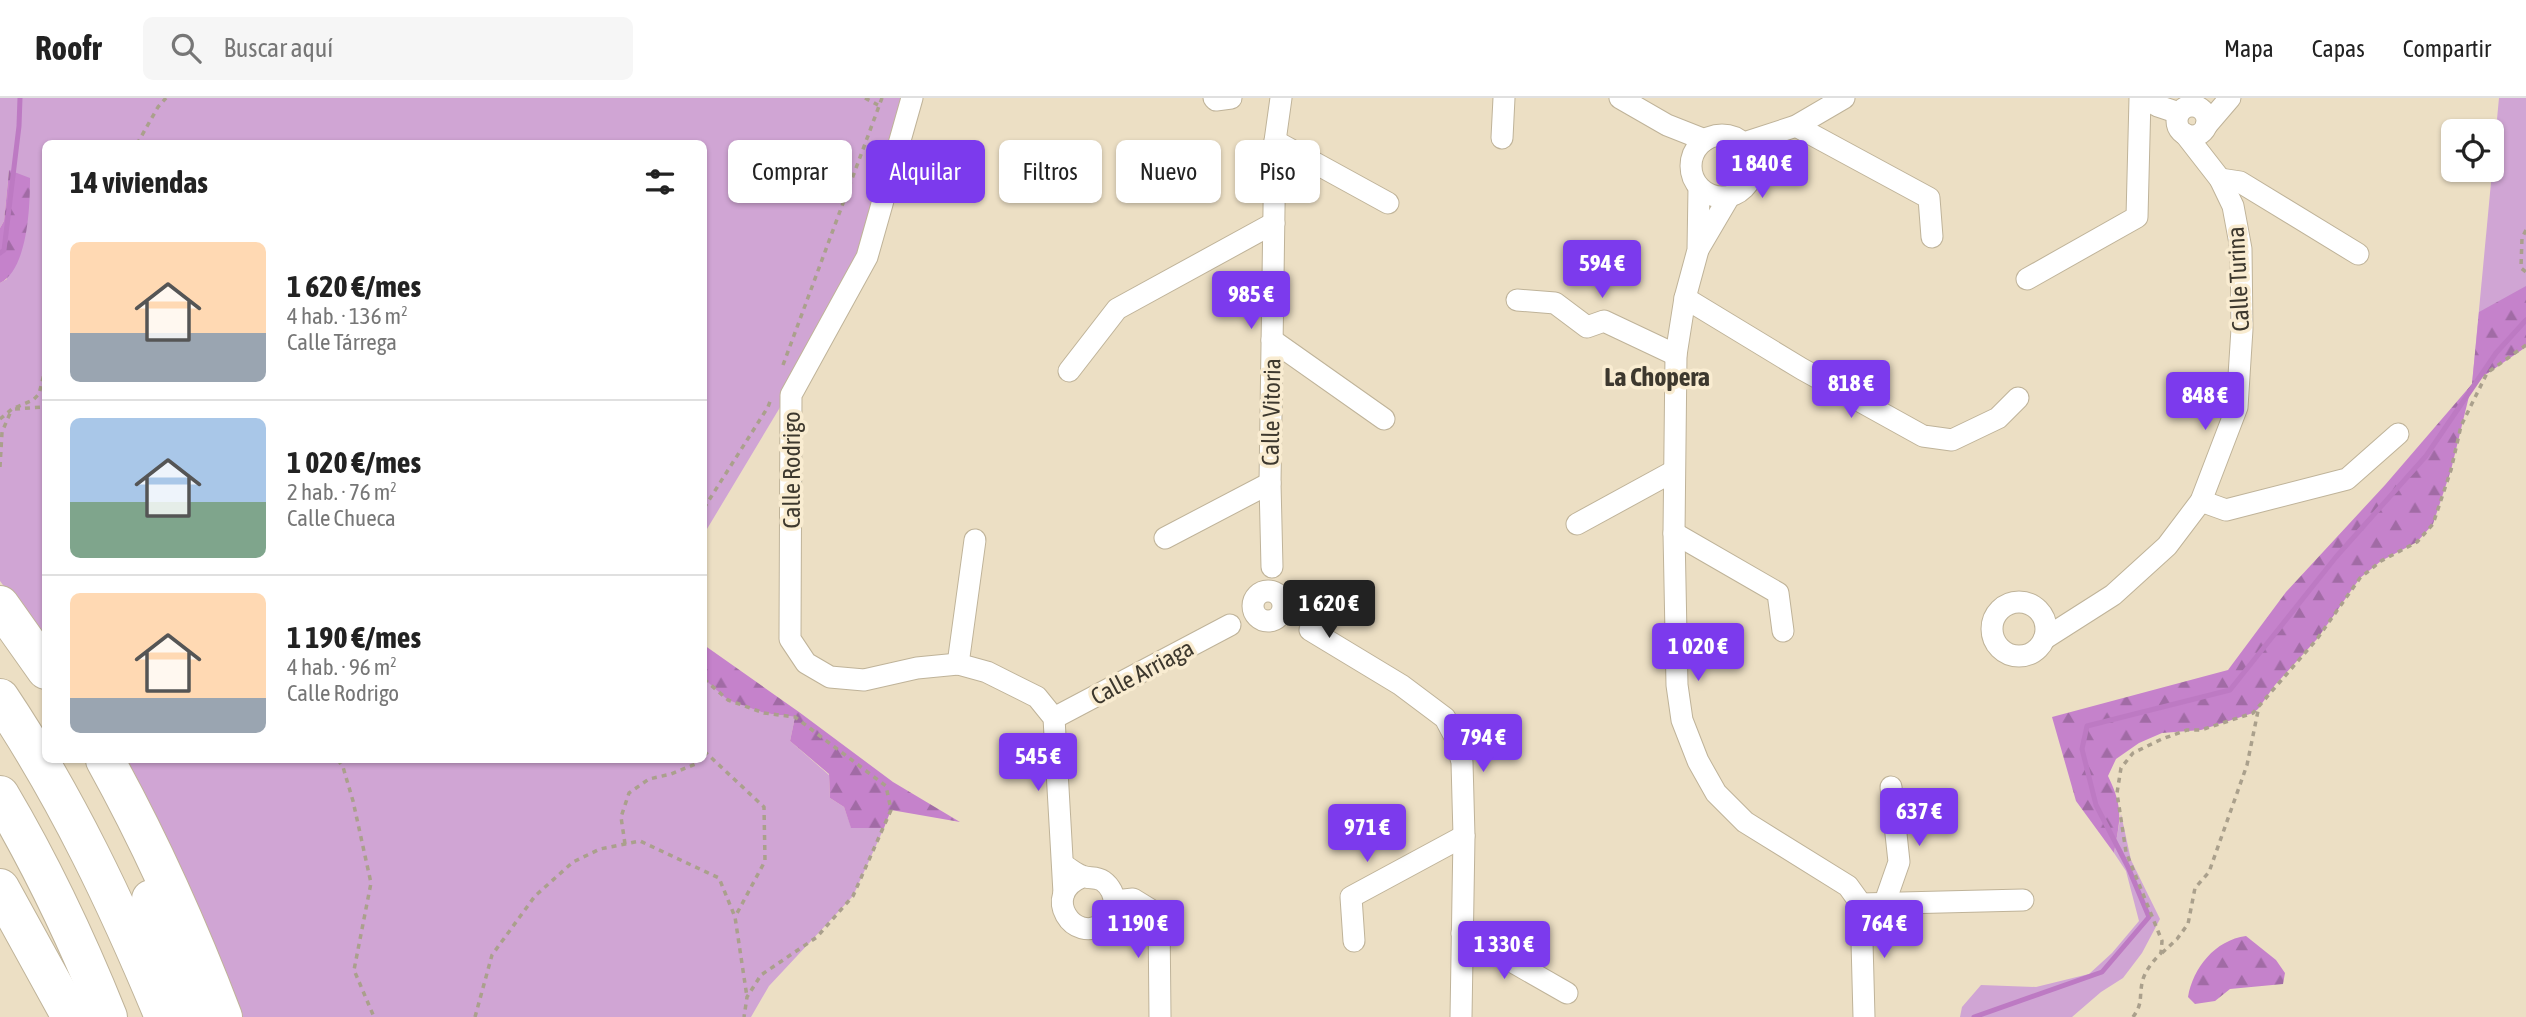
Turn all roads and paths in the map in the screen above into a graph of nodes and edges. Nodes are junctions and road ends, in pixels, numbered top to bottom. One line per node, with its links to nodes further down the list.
1 (166, 98): 19 (path)
2 (865, 98): 14 (path)
3 (881, 98): 14 (path)
4 (912, 98): 71 (street, Calle Rodrigo)
5 (1214, 98): 6 (street)
6 (1231, 98)
7 (1281, 98): 20 (street, Calle Vitoria)
8 (1504, 98): 18 (street)
9 (1619, 98): 16 (street)
10 (1843, 98): 17 (street)
11 (2218, 98): 15 (street)
12 (2230, 98): 15 (street)
13 (2147, 101): 15 (street); 37 (street)
14 (879, 105): 43 (path)
15 (2191, 123): 26 (street, Calle Turina)
16 (1667, 125): 21 (street); 23 (street)
17 (1796, 126): 22 (street); 25 (street); 33 (street)
18 (1502, 138)
19 (139, 140)
20 (1275, 140)
21 (1705, 140): 22 (street); 23 (street)
22 (1744, 144): 25 (street)
23 (1691, 163): 27 (street)
24 (1320, 166): 30 (street)
25 (1754, 169): 28 (street)
26 (2215, 172): 35 (street, Calle Turina); 56 (street, Calle Turina)
27 (1699, 188): 28 (street); 34 (street)
28 (1729, 197): 34 (street)
29 (1274, 203): 31 (street, Calle Vitoria)
30 (1388, 203)
31 (1274, 223): 40 (street, Calle Vitoria); 44 (street)
32 (2526, 230): 36 (path)
33 (1932, 237)
34 (1698, 250): 38 (street)
35 (2358, 254)
36 (2526, 272)
37 (2027, 279)
38 (1685, 298): 42 (street); 47 (street)
39 (1517, 300): 42 (street)
40 (1272, 340): 51 (street, Calle Vitoria); 55 (street, Calle Vitoria)
41 (2526, 345): 75 (path)
42 (1676, 355): 54 (street)
43 (782, 368)
44 (1069, 371)
45 (42, 382): 49 (path)
46 (773, 394): 57 (path)
47 (2018, 398)
48 (42, 407): 49 (path)
49 (12, 409): 50 (path); 53 (path)
50 (0, 419)
51 (1384, 419)
52 (2398, 434): 56 (street)
53 (0, 467)
54 (1674, 471): 58 (street); 59 (street)
55 (1270, 483): 60 (street, Calle Vitoria); 62 (street, Calle Vitoria)
56 (2201, 501): 70 (street, Calle Turina)
57 (707, 503)
58 (1577, 524)
59 (1674, 533): 69 (street); 93 (street)
60 (1165, 538)
61 (975, 540): 71 (street)
62 (1272, 566): 63 (street, Calle Vitoria); 64 (street, Calle Vitoria)
63 (1255, 598): 64 (street); 66 (street); 67 (street, Calle Arriaga)
64 (1282, 599): 66 (street); 68 (street)
65 (0, 605): 72 (highway)
66 (1268, 621): 67 (street, Calle Arriaga); 68 (street)
67 (1230, 625): 76 (street, Calle Arriaga)
68 (1310, 630): 84 (street)
69 (1783, 631)
70 (2044, 639)
71 (958, 664): 76 (street, Calle Rodrigo)
72 (42, 665)
73 (707, 682): 100 (path)
74 (0, 698): 104 (highway)
75 (2258, 709): 98 (path); 98 (path)
76 (1054, 718): 86 (street)
77 (707, 754): 95 (path)
78 (91, 763): 105 (highway)
79 (107, 763): 106 (highway)
80 (340, 763): 107 (path)
81 (698, 763): 85 (path)
82 (1891, 787): 92 (street)
83 (0, 795): 103 (highway)
84 (1464, 836): 96 (street); 97 (street)
85 (625, 844): 95 (path); 108 (path)
86 (1063, 865): 87 (street); 89 (street)
87 (1082, 877): 89 (street); 91 (street)
88 (0, 888): 102 (highway)
89 (1064, 893): 91 (street)
90 (2023, 900): 92 (street)
91 (1115, 901): 110 (street)
92 (1885, 902): 93 (street)
93 (1861, 904): 112 (street)
94 (0, 915): 101 (highway)
95 (735, 917): 100 (path)
96 (1462, 933): 99 (street); 111 (street)
97 (1354, 941)
98 (2161, 953): 113 (path)
99 (1567, 993)
100 (747, 998): 109 (path)
101 (45, 1017)
102 (71, 1017)
103 (108, 1017)
104 (164, 1017)
105 (189, 1017)
106 (223, 1017)
107 (374, 1017)
108 (475, 1017)
109 (744, 1017)
110 (1160, 1017)
111 (1461, 1017)
112 (1864, 1017)
113 (2133, 1017)

